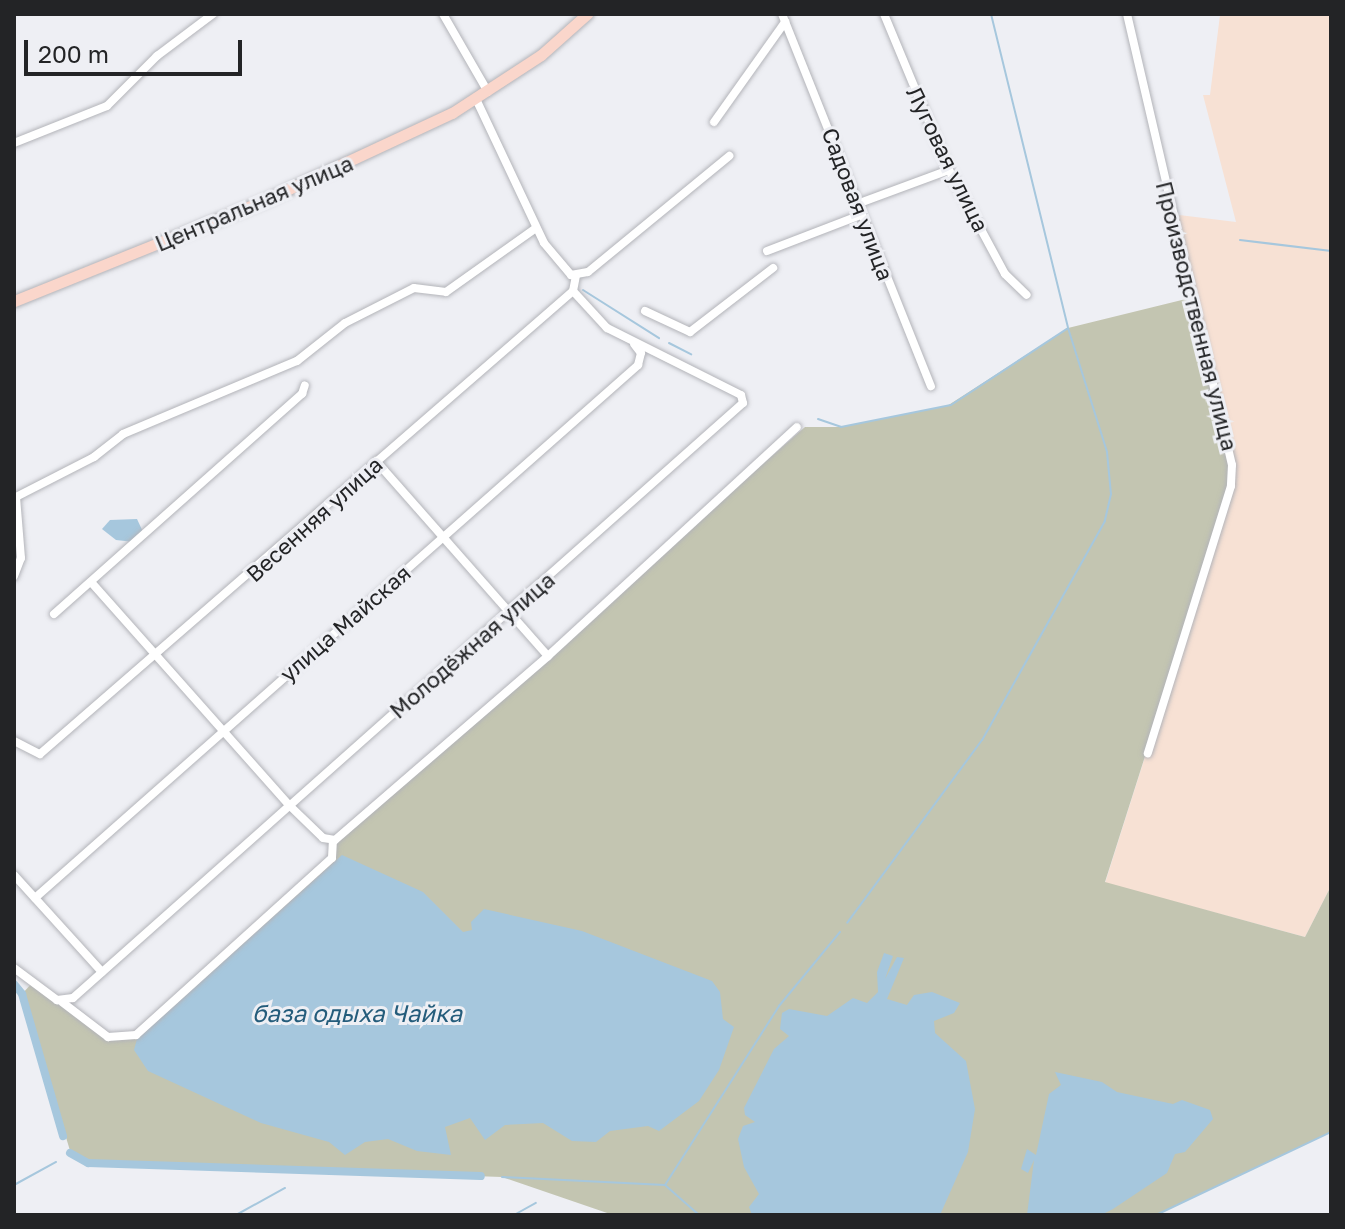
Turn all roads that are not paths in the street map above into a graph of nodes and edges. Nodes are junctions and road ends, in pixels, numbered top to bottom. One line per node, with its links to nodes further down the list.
1 (213, 14): 10 (street)
2 (443, 14): 7 (street)
3 (587, 14): 7 (main road, Центральная улица)
4 (884, 14): 12 (street, Луговая улица)
5 (1127, 14): 38 (street, Производственная улица)
6 (784, 18): 9 (street); 13 (street, Садовая улица)
7 (488, 92): 8 (main road, Центральная улица)
8 (476, 99): 15 (street); 21 (main road, Центральная улица)
9 (714, 122)
10 (14, 143)
11 (729, 156): 18 (street)
12 (949, 170): 13 (street); 20 (street, Луговая улица)
13 (857, 204): 14 (street, Садовая улица)
14 (861, 215): 16 (street); 25 (street, Садовая улица)
15 (536, 228): 18 (street); 28 (street)
16 (767, 251)
17 (773, 268): 22 (street)
18 (576, 276): 19 (street)
19 (573, 291): 23 (street, Молодёжная улица); 27 (street, Весенняя улица)
20 (1027, 295)
21 (14, 301)
22 (645, 311)
23 (634, 344): 29 (street, улица Майская); 32 (street, Молодёжная улица)
24 (305, 385): 31 (street)
25 (931, 386)
26 (797, 427): 34 (street)
27 (376, 461): 29 (street); 35 (street, Весенняя улица)
28 (15, 498): 30 (street)
29 (442, 537): 32 (street); 36 (street, улица Майская)
30 (14, 576)
31 (91, 582): 33 (street); 35 (street)
32 (507, 612): 34 (street); 39 (street, Молодёжная улица)
33 (54, 614)
34 (548, 656): 40 (street)
35 (157, 657): 36 (street); 37 (street, Весенняя улица)
36 (225, 731): 39 (street); 42 (street, улица Майская)
37 (14, 741)
38 (1148, 753)
39 (289, 805): 40 (street); 44 (street, Молодёжная улица)
40 (333, 840): 45 (street)
41 (14, 875): 42 (street)
42 (35, 898): 44 (street)
43 (14, 968): 45 (street)
44 (102, 972): 45 (street, Молодёжная улица)
45 (62, 1002)

